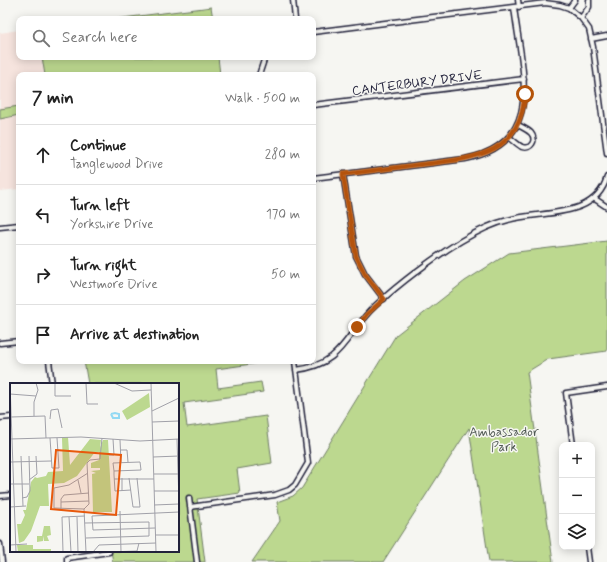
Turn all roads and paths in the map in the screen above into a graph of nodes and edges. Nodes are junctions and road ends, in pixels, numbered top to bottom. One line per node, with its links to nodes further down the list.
1 (293, 0): 7 (street)
2 (518, 0): 5 (street)
3 (575, 0): 6 (street)
4 (589, 0): 8 (street)
5 (517, 7): 6 (street); 9 (street); 14 (street)
6 (569, 8): 8 (street)
7 (295, 16)
8 (581, 18): 11 (street)
9 (316, 32)
10 (607, 36): 11 (street)
11 (591, 39): 18 (street)
12 (263, 60): 13 (street)
13 (260, 72)
14 (524, 79): 15 (street, CANTERBURY DRIVE); 16 (street)
15 (316, 105)
16 (518, 124): 17 (street); 17 (street)
17 (510, 137): 19 (street)
18 (607, 153)
19 (343, 174): 21 (street); 27 (street)
20 (607, 177): 22 (street)
21 (316, 178)
22 (605, 188): 23 (street)
23 (595, 199): 24 (street); 27 (street)
24 (607, 208)
25 (16, 225): 26 (street)
26 (0, 227)
27 (384, 299): 32 (street)
28 (16, 341): 29 (street)
29 (0, 343)
30 (49, 364): 33 (street)
31 (295, 364): 32 (street)
32 (296, 370): 41 (street)
33 (52, 383)
34 (607, 387): 37 (street)
35 (10, 417): 36 (street)
36 (0, 418)
37 (573, 442)
38 (10, 495): 39 (street)
39 (0, 496)
40 (189, 498): 41 (street)
41 (190, 508): 47 (street)
42 (0, 544): 45 (street)
43 (587, 550): 48 (street)
44 (109, 552): 46 (street)
45 (2, 562)
46 (67, 562)
47 (197, 562)
48 (589, 562)

